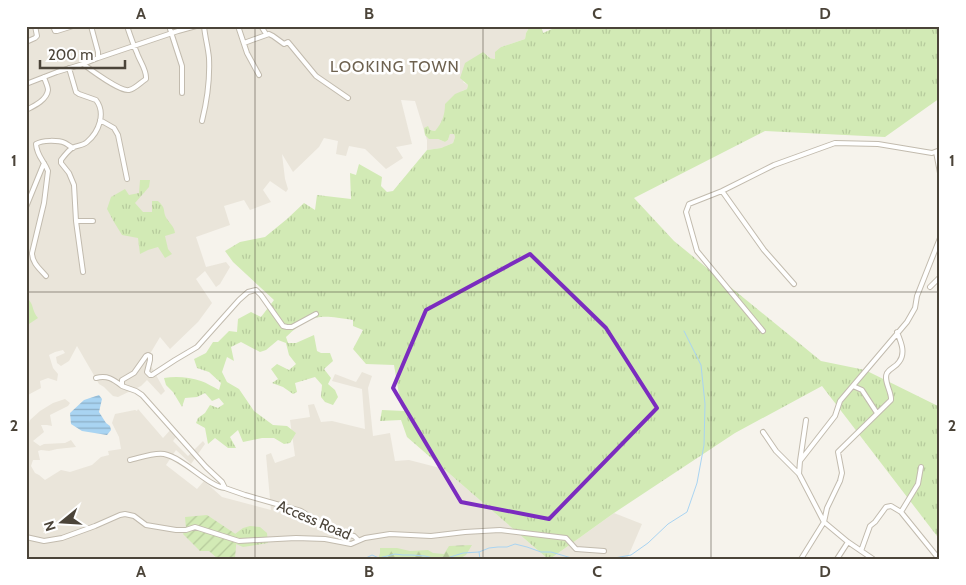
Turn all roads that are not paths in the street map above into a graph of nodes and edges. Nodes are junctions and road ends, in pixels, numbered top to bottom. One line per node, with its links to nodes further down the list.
1 (35, 26): 13 (street)
2 (53, 26): 3 (street)
3 (73, 26)
4 (92, 26): 16 (street)
5 (127, 26): 15 (street)
6 (169, 26): 11 (street)
7 (196, 26): 11 (street)
8 (204, 26): 26 (street)
9 (238, 26): 14 (street)
10 (262, 26): 12 (street)
11 (172, 33): 15 (street); 22 (street)
12 (266, 34): 14 (street); 23 (street)
13 (26, 42)
14 (244, 43): 19 (street)
15 (134, 46): 16 (street); 17 (street)
16 (98, 58): 17 (street)
17 (83, 64): 18 (street)
18 (69, 68): 20 (street); 25 (street)
19 (259, 75)
20 (44, 77): 21 (street); 24 (street)
21 (26, 84)
22 (182, 93)
23 (348, 98)
24 (26, 110)
25 (100, 120): 27 (street); 31 (street)
26 (202, 121)
27 (72, 148): 29 (street); 34 (street)
28 (938, 151): 30 (street); 32 (street)
29 (44, 163): 33 (street); 38 (street)
30 (940, 173)
31 (127, 179)
32 (722, 191): 40 (street); 43 (street)
33 (26, 207)
34 (76, 221): 35 (street); 37 (street)
35 (93, 221)
36 (940, 238): 44 (street)
37 (83, 272)
38 (46, 276)
39 (940, 277): 41 (street)
40 (794, 284)
41 (930, 287)
42 (316, 314): 46 (street)
43 (763, 331)
44 (897, 332): 47 (street); 48 (street)
45 (96, 378): 46 (street, Access Road)
46 (122, 386): 55 (street, Access Road)
47 (853, 386): 48 (street); 52 (street)
48 (877, 413): 57 (street)
49 (806, 420): 52 (street)
50 (763, 432): 54 (street)
51 (130, 460): 55 (street)
52 (800, 461): 54 (street)
53 (921, 467): 56 (street)
54 (799, 474): 57 (street)
55 (225, 488): 59 (street, Access Road)
56 (901, 512): 62 (street); 66 (street)
57 (824, 522): 60 (street); 63 (street)
58 (26, 537): 59 (street, Access Road)
59 (358, 540): 61 (street)
60 (848, 542): 62 (street); 64 (street)
61 (604, 551)
62 (861, 551): 65 (street)
63 (801, 559)
64 (837, 559)
65 (873, 559)
66 (939, 559)

